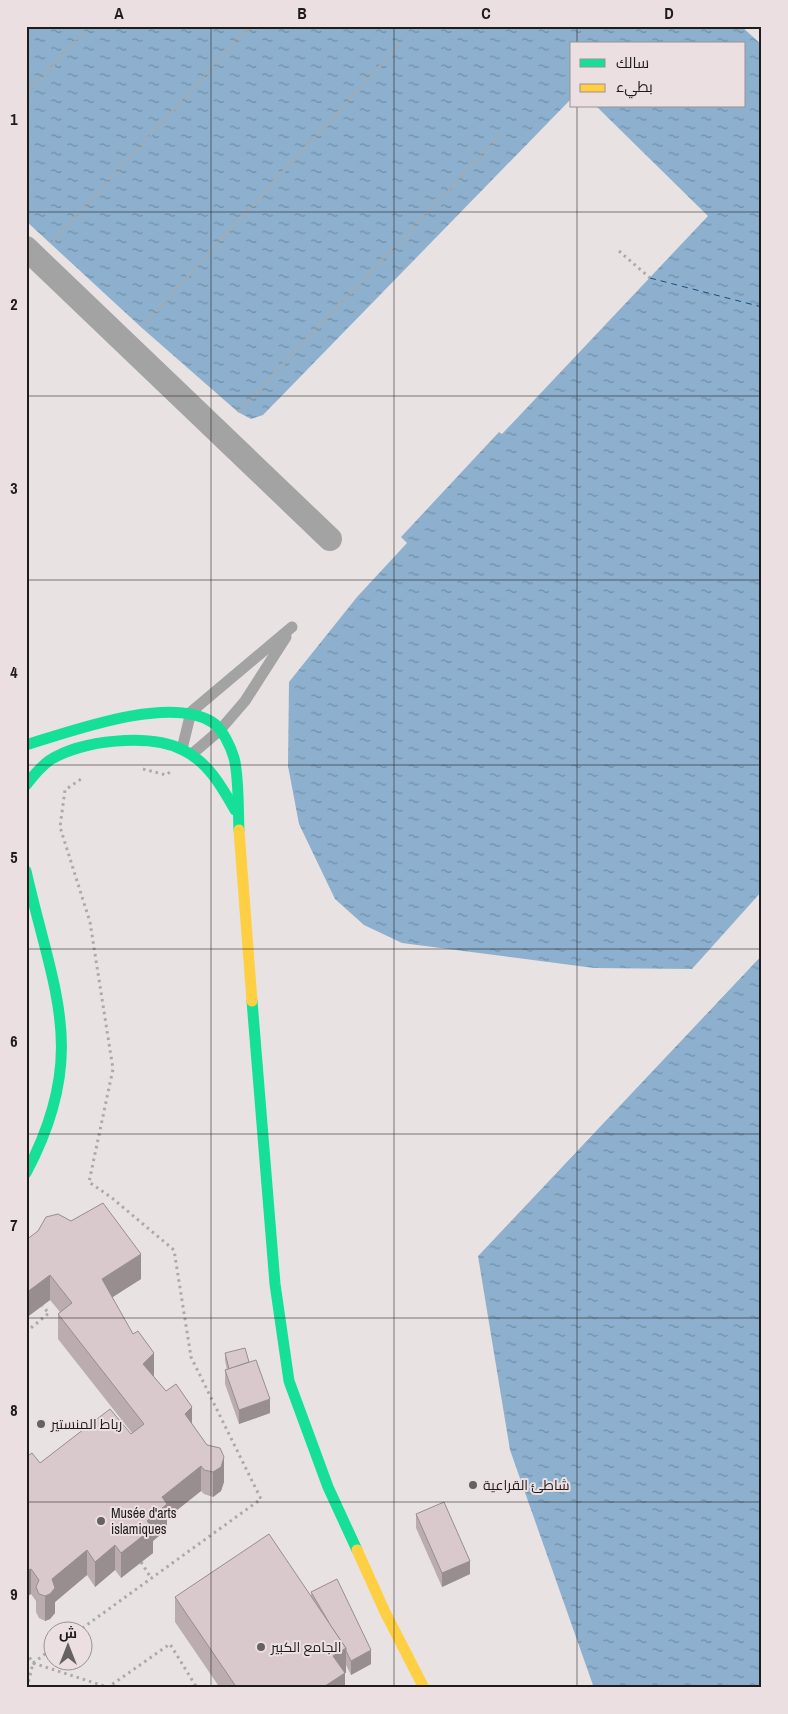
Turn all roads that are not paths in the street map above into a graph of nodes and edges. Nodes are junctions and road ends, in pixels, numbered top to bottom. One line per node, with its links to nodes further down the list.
1 (26, 248): 2 (street)
2 (330, 539)
3 (191, 712): 4 (main road); 4 (lane); 5 (main road); 6 (lane)
4 (220, 730): 6 (lane); 8 (main road)
5 (26, 745)
6 (186, 752): 7 (main road); 8 (main road)
7 (26, 786)
8 (240, 821): 13 (main road)
9 (26, 871): 11 (main road)
10 (37, 965): 11 (main road)
11 (54, 986): 12 (main road)
12 (26, 1173)
13 (424, 1688)

